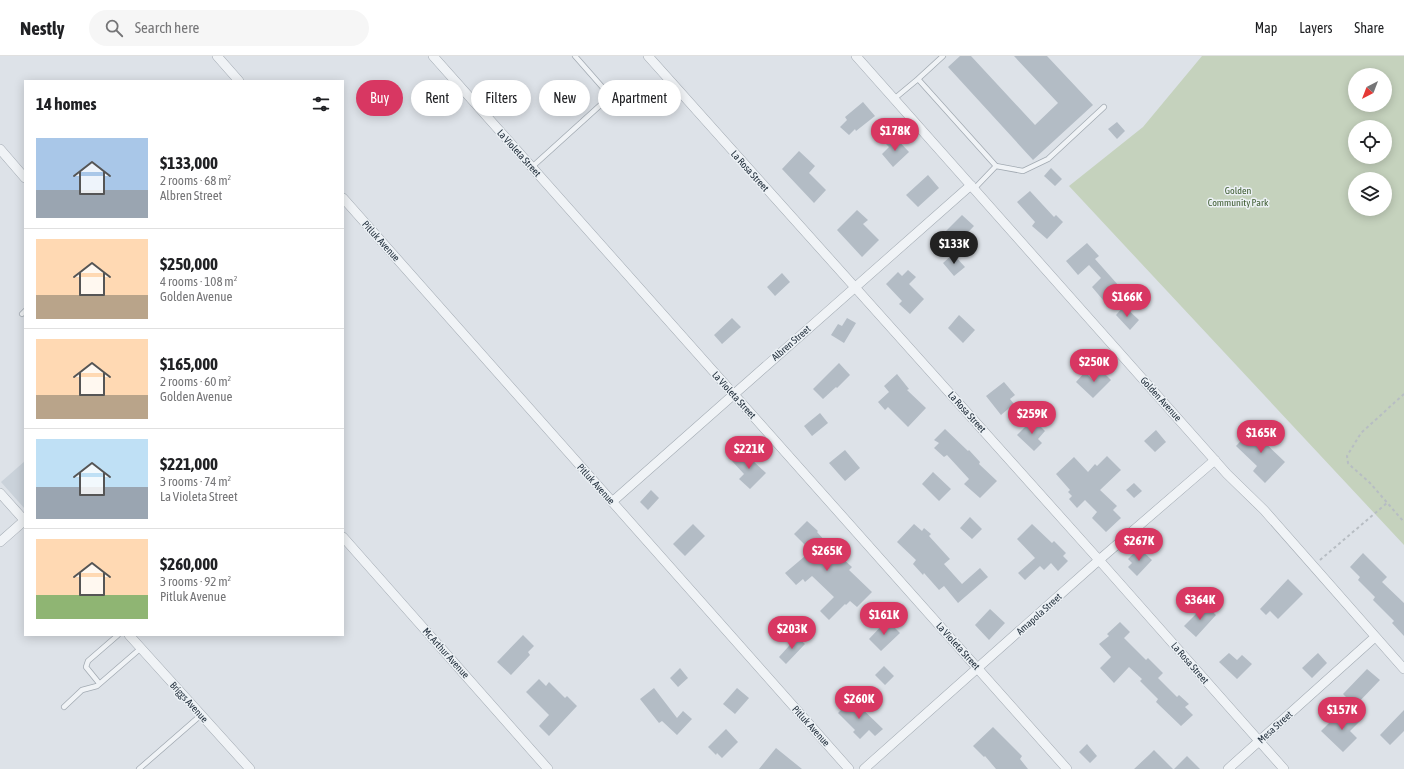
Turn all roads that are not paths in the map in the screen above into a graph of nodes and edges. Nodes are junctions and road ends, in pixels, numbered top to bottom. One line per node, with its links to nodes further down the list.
1 (217, 56): 8 (street)
2 (433, 56): 13 (street, La Violeta Street)
3 (575, 56): 13 (lane)
4 (648, 56): 17 (street, La Rosa Street)
5 (856, 56): 9 (street, Golden Avenue)
6 (943, 56): 7 (lane)
7 (918, 79): 9 (lane); 12 (lane)
8 (238, 80)
9 (894, 99): 15 (street, Golden Avenue)
10 (1104, 107): 12 (lane)
11 (0, 149): 14 (street)
12 (996, 166): 15 (lane)
13 (532, 167): 18 (street, La Violeta Street)
14 (24, 177)
15 (972, 187): 17 (street, Albren Street); 19 (street, Golden Avenue)
16 (344, 199): 21 (street, Pitluk Avenue)
17 (855, 288): 18 (street, Albren Street); 26 (street, La Rosa Street)
18 (734, 394): 21 (street, Albren Street); 31 (street, La Violeta Street)
19 (1215, 460): 26 (street, Amapola Street); 29 (street, Golden Avenue)
20 (0, 493): 22 (street)
21 (612, 502): 40 (street, Pitluk Avenue)
22 (24, 519)
23 (24, 521): 25 (street)
24 (344, 538): 39 (street, Mc Arthur Avenue)
25 (0, 542)
26 (1099, 560): 31 (street, Amapola Street); 36 (street, La Rosa Street)
27 (117, 636): 33 (lane)
28 (130, 636): 30 (street, Briggs Avenue)
29 (1375, 637): 32 (street, Golden Avenue); 36 (street, Mesa Street)
30 (141, 648): 33 (lane); 35 (street, Briggs Avenue)
31 (978, 668): 41 (street, Amapola Street); 42 (street, La Violeta Street)
32 (1404, 670)
33 (99, 683): 34 (lane)
34 (64, 708)
35 (201, 715): 37 (lane); 38 (street, Briggs Avenue)
36 (1259, 741): 43 (street, Mesa Street); 44 (street, La Rosa Street)
37 (140, 769)
38 (250, 769)
39 (548, 769)
40 (849, 769)
41 (864, 769)
42 (1067, 769)
43 (1228, 769)
44 (1284, 769)

